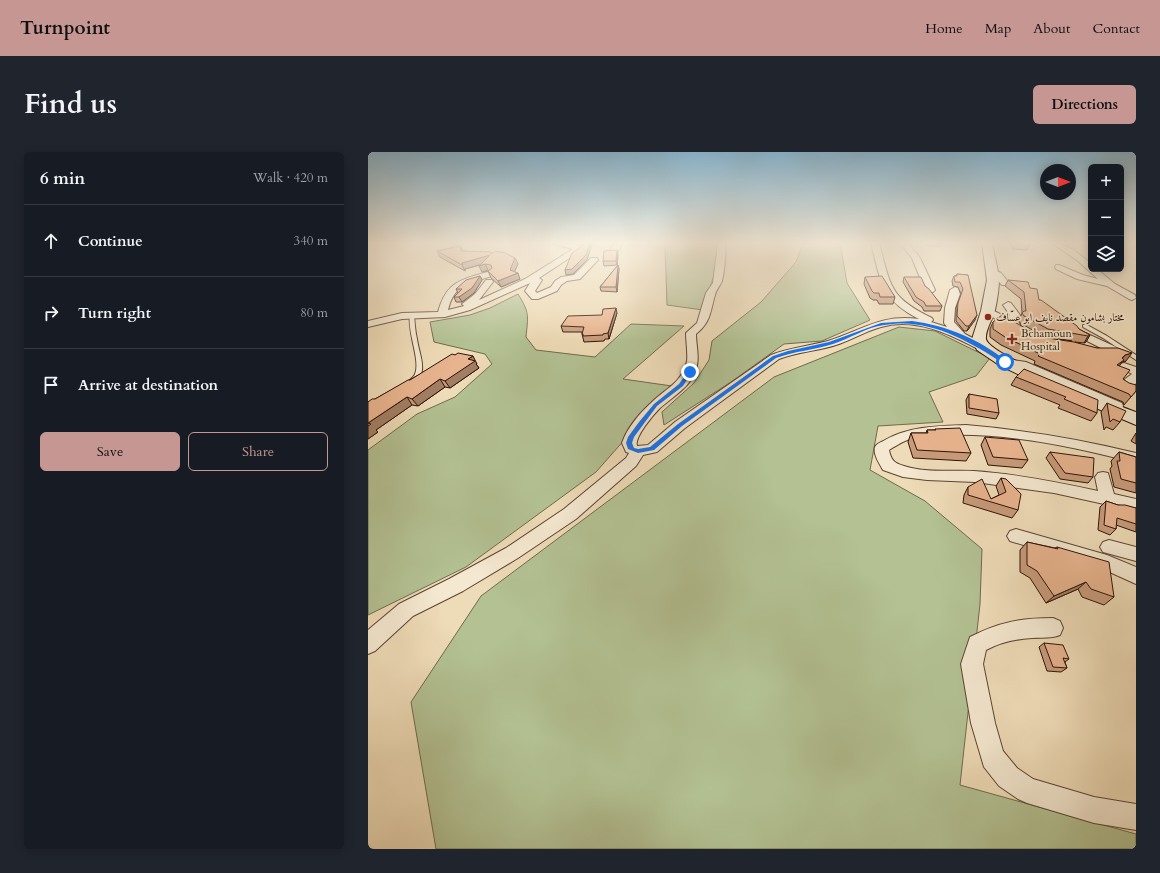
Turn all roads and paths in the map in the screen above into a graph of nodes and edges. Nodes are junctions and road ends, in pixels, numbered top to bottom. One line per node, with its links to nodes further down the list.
1 (536, 276): 12 (street)
2 (579, 276): 10 (street)
3 (718, 276): 38 (street)
4 (883, 276): 25 (street)
5 (923, 276): 15 (street)
6 (992, 276): 20 (main road)
7 (998, 276): 13 (street)
8 (1077, 276): 14 (street)
9 (1100, 276): 14 (street)
10 (571, 278): 11 (street); 11 (street)
11 (538, 280): 12 (street)
12 (528, 281): 19 (street)
13 (1005, 283)
14 (1109, 284): 17 (street)
15 (930, 290)
16 (955, 290): 28 (street)
17 (1132, 297)
18 (1008, 305): 24 (street)
19 (467, 308): 21 (street); 21 (street)
20 (988, 311): 24 (street); 29 (main road)
21 (442, 315): 22 (street)
22 (412, 316): 23 (street); 35 (lane)
23 (368, 324)
24 (1010, 324): 27 (street)
25 (945, 330): 28 (street); 38 (street)
26 (1082, 330): 30 (street); 31 (lane)
27 (1024, 332)
28 (962, 337): 29 (street)
29 (982, 347): 37 (main road)
30 (1088, 350)
31 (1136, 358)
32 (1124, 366): 33 (street)
33 (1136, 372)
34 (1136, 377): 36 (street)
35 (406, 386)
36 (1133, 389)
37 (1134, 418)
38 (638, 451): 48 (street)
39 (1136, 458): 40 (street)
40 (1105, 488): 41 (street); 42 (street)
41 (1136, 496)
42 (1136, 505)
43 (1016, 536): 46 (street)
44 (1109, 547): 45 (street)
45 (1136, 554)
46 (1136, 576)
47 (1053, 628): 49 (street)
48 (368, 644)
49 (1136, 816)

